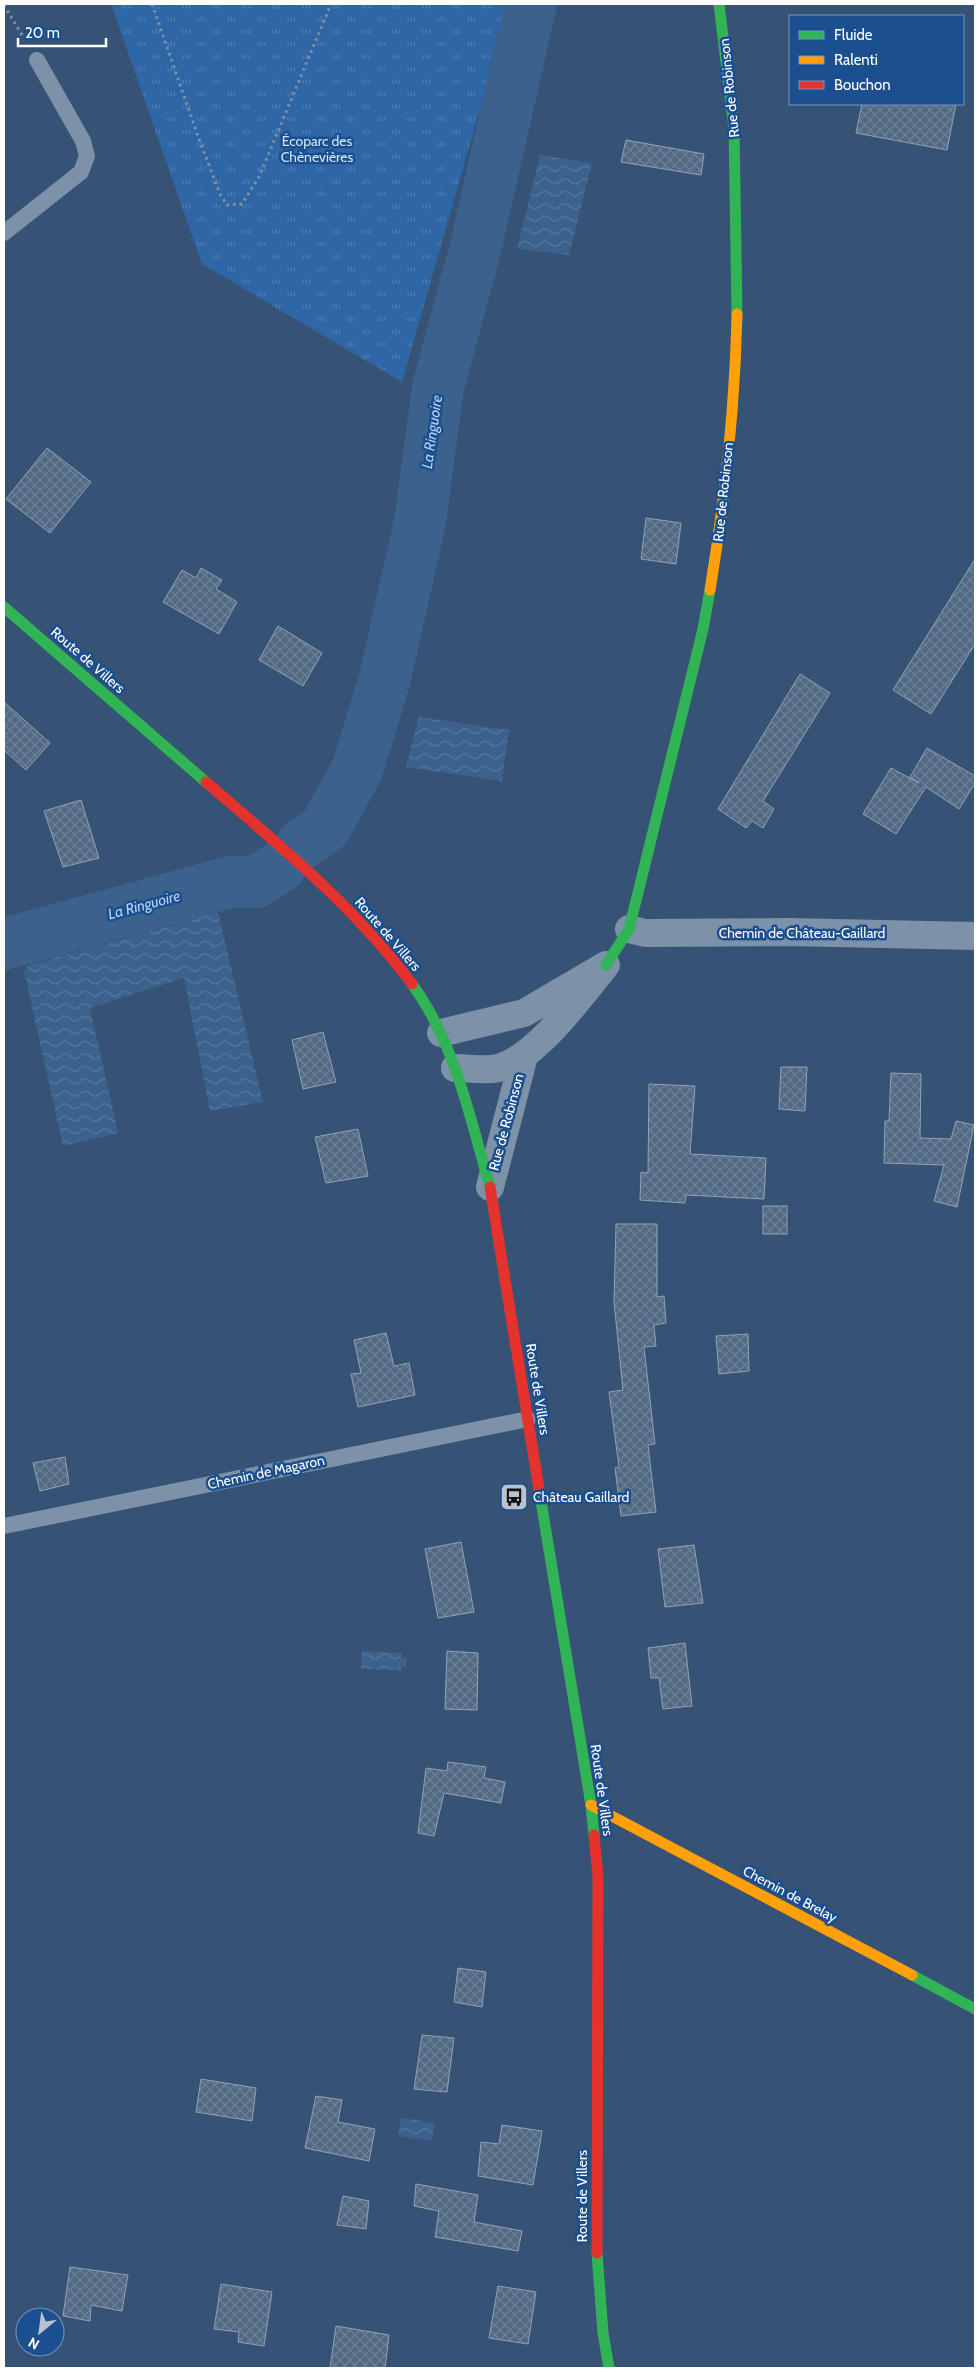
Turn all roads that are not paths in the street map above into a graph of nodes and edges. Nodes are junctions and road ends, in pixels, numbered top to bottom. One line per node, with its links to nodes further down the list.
1 (719, 4): 5 (main road, Rue de Robinson)
2 (37, 60): 3 (lane)
3 (4, 233)
4 (4, 607): 8 (main road, Route de Villers)
5 (629, 929): 6 (street, Chemin de Château-Gaillard); 7 (main road, Rue de Robinson)
6 (975, 936)
7 (606, 965): 8 (street, Rue de Robinson); 9 (street, Rue de Robinson)
8 (441, 1033): 10 (main road, Route de Villers)
9 (524, 1056): 10 (street, Rue de Robinson); 11 (street, Rue de Robinson)
10 (455, 1068): 11 (main road, Route de Villers)
11 (490, 1187): 12 (main road, Route de Villers)
12 (528, 1418): 13 (lane, Chemin de Magaron); 14 (main road, Route de Villers)
13 (4, 1526)
14 (591, 1805): 15 (main road, Chemin de Brelay); 16 (main road, Route de Villers)
15 (975, 2009)
16 (609, 2368)

